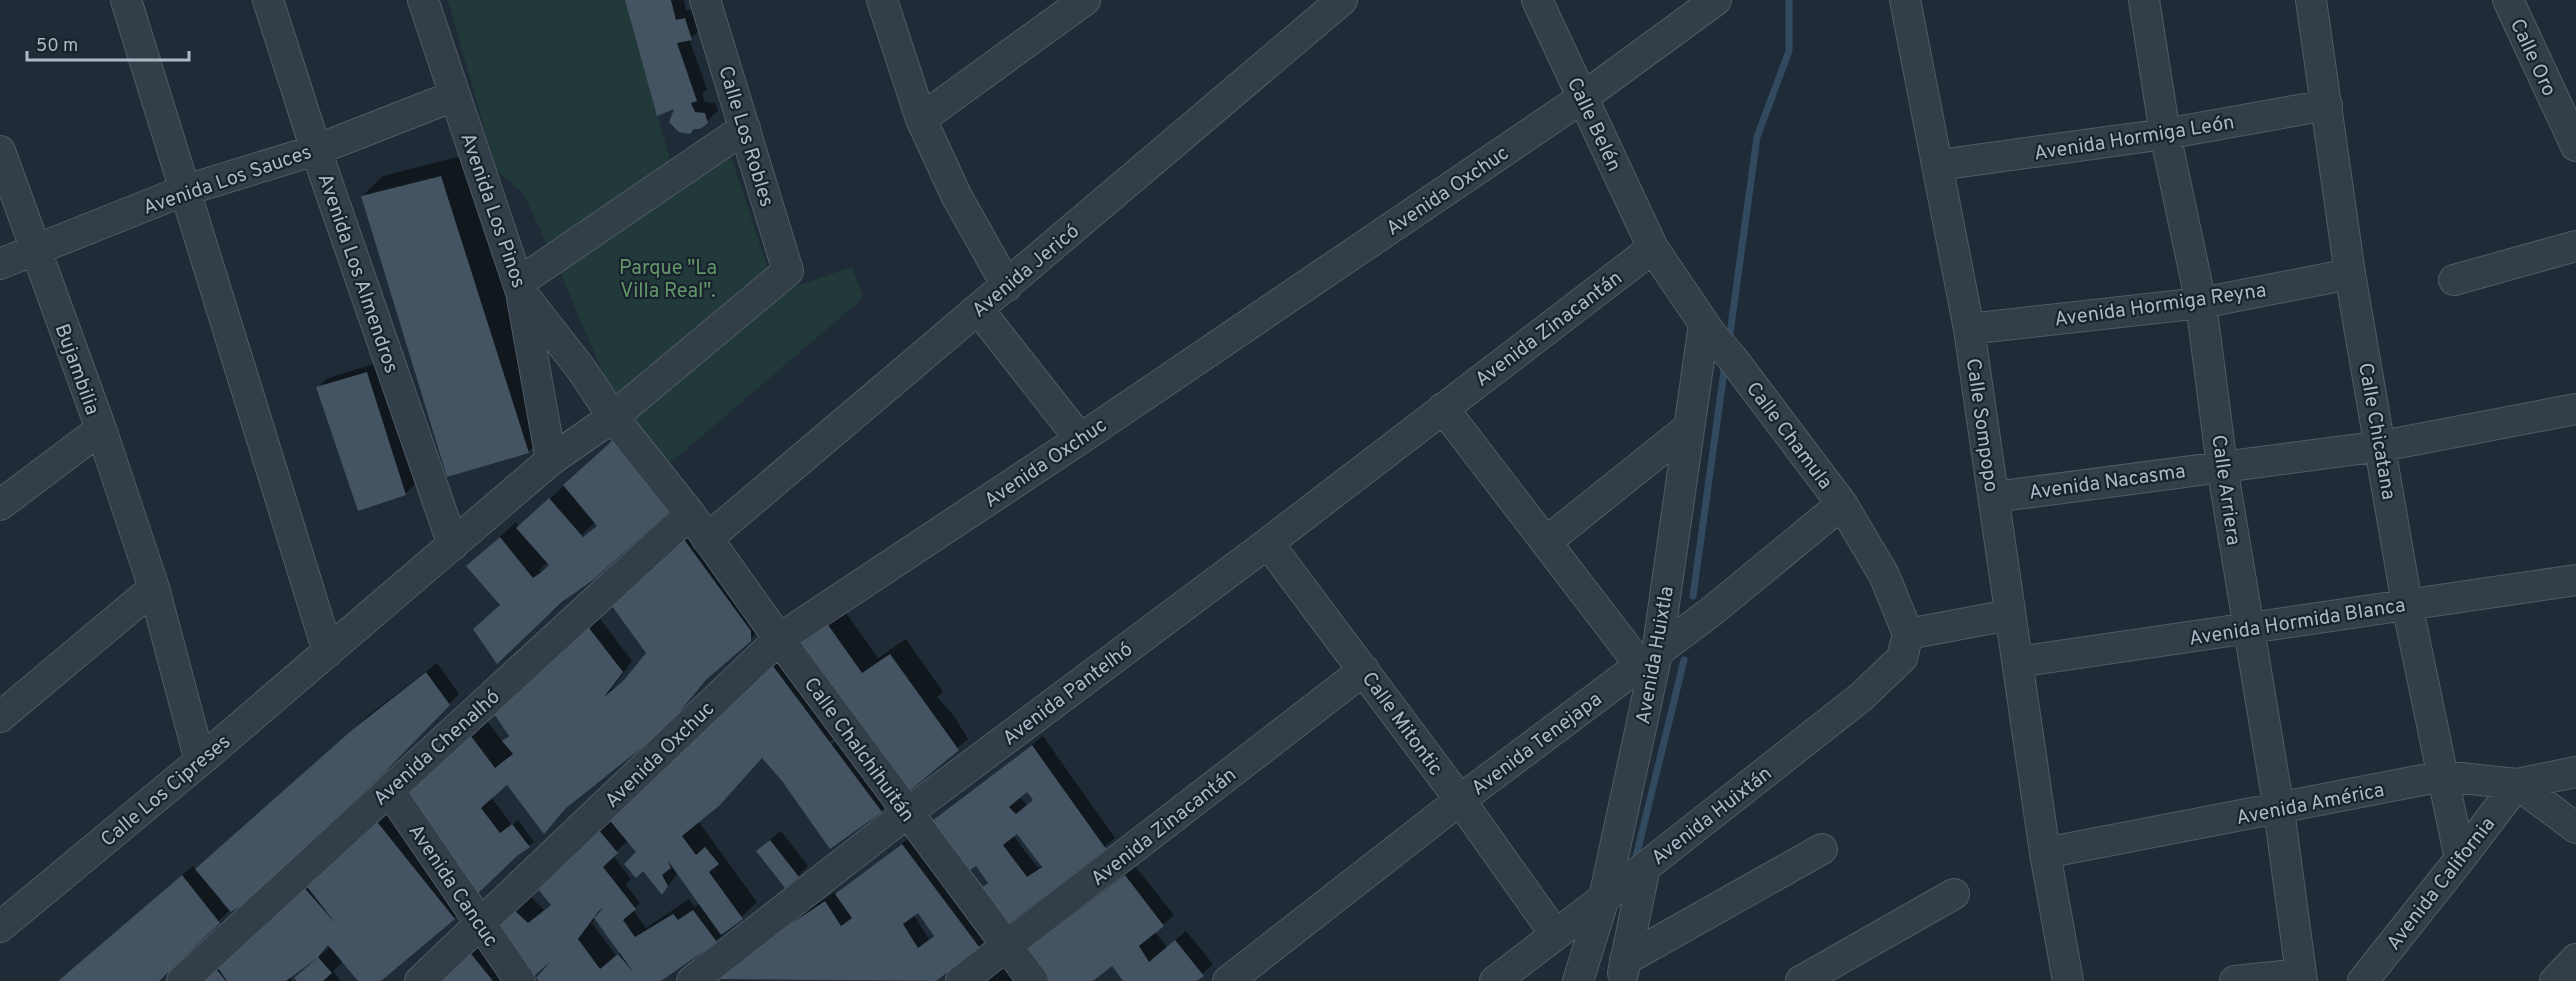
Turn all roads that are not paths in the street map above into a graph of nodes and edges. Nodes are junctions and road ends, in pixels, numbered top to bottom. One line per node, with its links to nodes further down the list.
1 (126, 0): 24 (street)
2 (268, 0): 21 (street, Avenida Los Almendros)
3 (423, 0): 14 (street, Avenida Los Pinos)
4 (705, 0): 18 (street, Calle Los Robles)
5 (882, 0): 17 (street)
6 (1537, 0): 15 (street, Calle Belén)
7 (1716, 0): 15 (street, Avenida Oxchuc)
8 (2144, 0): 19 (street, Calle Arriera)
9 (2311, 0): 16 (street, Calle Chicatana)
10 (2508, 0): 20 (street, Calle Oro)
11 (1912, 1): 23 (street, Calle Sompopo)
12 (1077, 2): 17 (street)
13 (1331, 4): 32 (street, Avenida Jericó)
14 (454, 96): 21 (street, Avenida Los Sauces); 33 (street, Avenida Los Pinos)
15 (1582, 98): 26 (street, Calle Belén); 43 (street, Avenida Oxchuc)
16 (2327, 105): 19 (street, Avenida Hormiga León); 30 (street, Calle Chicatana)
17 (921, 119): 32 (street)
18 (745, 128): 29 (street, Calle Los Robles); 33 (street)
19 (2165, 134): 23 (street, Avenida Hormiga León); 34 (street, Calle Arriera)
20 (2576, 146)
21 (316, 150): 24 (street, Avenida Los Sauces); 54 (street, Avenida Los Almendros)
22 (0, 151): 27 (street, Bujambilia)
23 (1939, 165): 37 (street, Calle Sompopo)
24 (183, 191): 27 (street, Avenida Los Sauces); 62 (street)
25 (2576, 246): 31 (street)
26 (1653, 248): 36 (street, Calle Chamula); 38 (street, Avenida Zinacantán)
27 (35, 250): 28 (street, Avenida Los Sauces); 41 (street, Bujambilia)
28 (0, 264)
29 (788, 271): 40 (street, Calle Los Cipreses)
30 (2350, 274): 34 (street, Avenida Hormiga Reyna); 44 (street, Calle Chicatana)
31 (2454, 280)
32 (1006, 286): 35 (street, Avenida Jericó)
33 (520, 287): 40 (street, Avenida Los Pinos); 45 (street)
34 (2200, 303): 37 (street, Avenida Hormiga Reyna); 46 (street, Calle Arriera)
35 (978, 309): 43 (street); 51 (street, Avenida Jericó)
36 (1707, 329): 42 (street, Avenida Huixtla); 48 (street, Calle Chamula)
37 (1969, 329): 47 (street, Calle Sompopo)
38 (1443, 408): 52 (street); 53 (street, Avenida Pantelhó)
39 (2576, 409): 44 (street, Avenida Nacasma)
40 (613, 417): 45 (street, Calle Los Cipreses); 50 (street, Avenida Los Pinos)
41 (101, 429): 49 (street); 56 (street, Bujambilia)
42 (1687, 429): 52 (street); 63 (street, Avenida Huixtla)
43 (1080, 439): 61 (street, Avenida Oxchuc)
44 (2382, 446): 46 (street, Avenida Nacasma); 57 (street, Calle Chicatana)
45 (552, 460): 54 (street, Calle Los Cipreses)
46 (2222, 466): 47 (street, Avenida Nacasma); 59 (street, Calle Arriera)
47 (1994, 497): 58 (street, Calle Sompopo)
48 (1842, 504): 60 (street, Calle Chamula); 63 (street, Avenida Tenejapa)
49 (0, 505)
50 (690, 514): 51 (street, Calle Chalchihuitán); 71 (street, Avenida Chenalhó)
51 (707, 539): 61 (street, Calle Chalchihuitán)
52 (1546, 542): 63 (street)
53 (1268, 543): 65 (street, Calle Mitontic); 74 (street, Avenida Pantelhó)
54 (453, 545): 62 (street, Calle Los Cipreses)
55 (2576, 580): 57 (street, Avenida Hormida Blanca)
56 (154, 588): 66 (street); 67 (street, Bujambilia)
57 (2407, 604): 59 (street, Avenida Hormida Blanca); 69 (street, Calle Chicatana)
58 (2009, 615): 60 (street); 64 (street, Calle Sompopo)
59 (2248, 630): 64 (street, Avenida Hormida Blanca); 73 (street, Calle Arriera)
60 (1908, 634): 79 (street, Avenida Huixtán)
61 (779, 639): 74 (street, Calle Chalchihuitán); 82 (street, Avenida Oxchuc)
62 (328, 652): 67 (street, Calle Los Cipreses)
63 (1649, 659): 72 (street, Avenida Tenejapa); 81 (street, Avenida Huixtla)
64 (2018, 662): 77 (street, Calle Sompopo)
65 (1364, 670): 72 (street, Calle Mitontic); 85 (street, Avenida Zinacantán)
66 (0, 717)
67 (200, 761): 83 (street, Calle Los Cipreses)
68 (2576, 772): 70 (street, Avenida América)
69 (2443, 776): 70 (street, Avenida América); 73 (street, Avenida América); 78 (street, Calle Chicatana)
70 (2517, 784): 75 (street); 78 (street, Avenida California)
71 (388, 790): 82 (street, Avenida Cancuc); 89 (street, Avenida Chenalhó)
72 (1460, 800): 84 (street, Calle Mitontic); 95 (street, Avenida Tenejapa)
73 (2279, 810): 77 (street, Avenida América); 88 (street, Calle Arriera)
74 (907, 813): 85 (street, Calle Chalchihuitán); 92 (street, Avenida Pantelhó)
75 (2576, 828)
76 (1822, 849): 87 (street)
77 (2044, 853): 99 (street, Calle Sompopo)
78 (2460, 860): 101 (street, Avenida California)
79 (1645, 867): 81 (street, Avenida Huixtán); 87 (street)
80 (1954, 894): 98 (street)
81 (1604, 898): 84 (street, Avenida Huixtán); 97 (street, Avenida Huixtla)
82 (481, 925): 90 (street, Avenida Oxchuc); 91 (street, Avenida Cancuc)
83 (0, 927)
84 (1555, 934): 96 (street, Avenida Huixtán)
85 (1008, 946): 93 (street, Avenida Zinacantán); 94 (street, Calle Chalchihuitán)
86 (2576, 959): 102 (street)
87 (1623, 971)
88 (2301, 978): 100 (street)
89 (182, 981)
90 (420, 981)
91 (520, 981)
92 (692, 981)
93 (961, 981)
94 (1034, 981)
95 (1228, 981)
96 (1495, 981)
97 (1578, 981)
98 (1801, 981)
99 (2068, 981)
100 (2235, 981)
101 (2363, 981)
102 (2555, 981)

